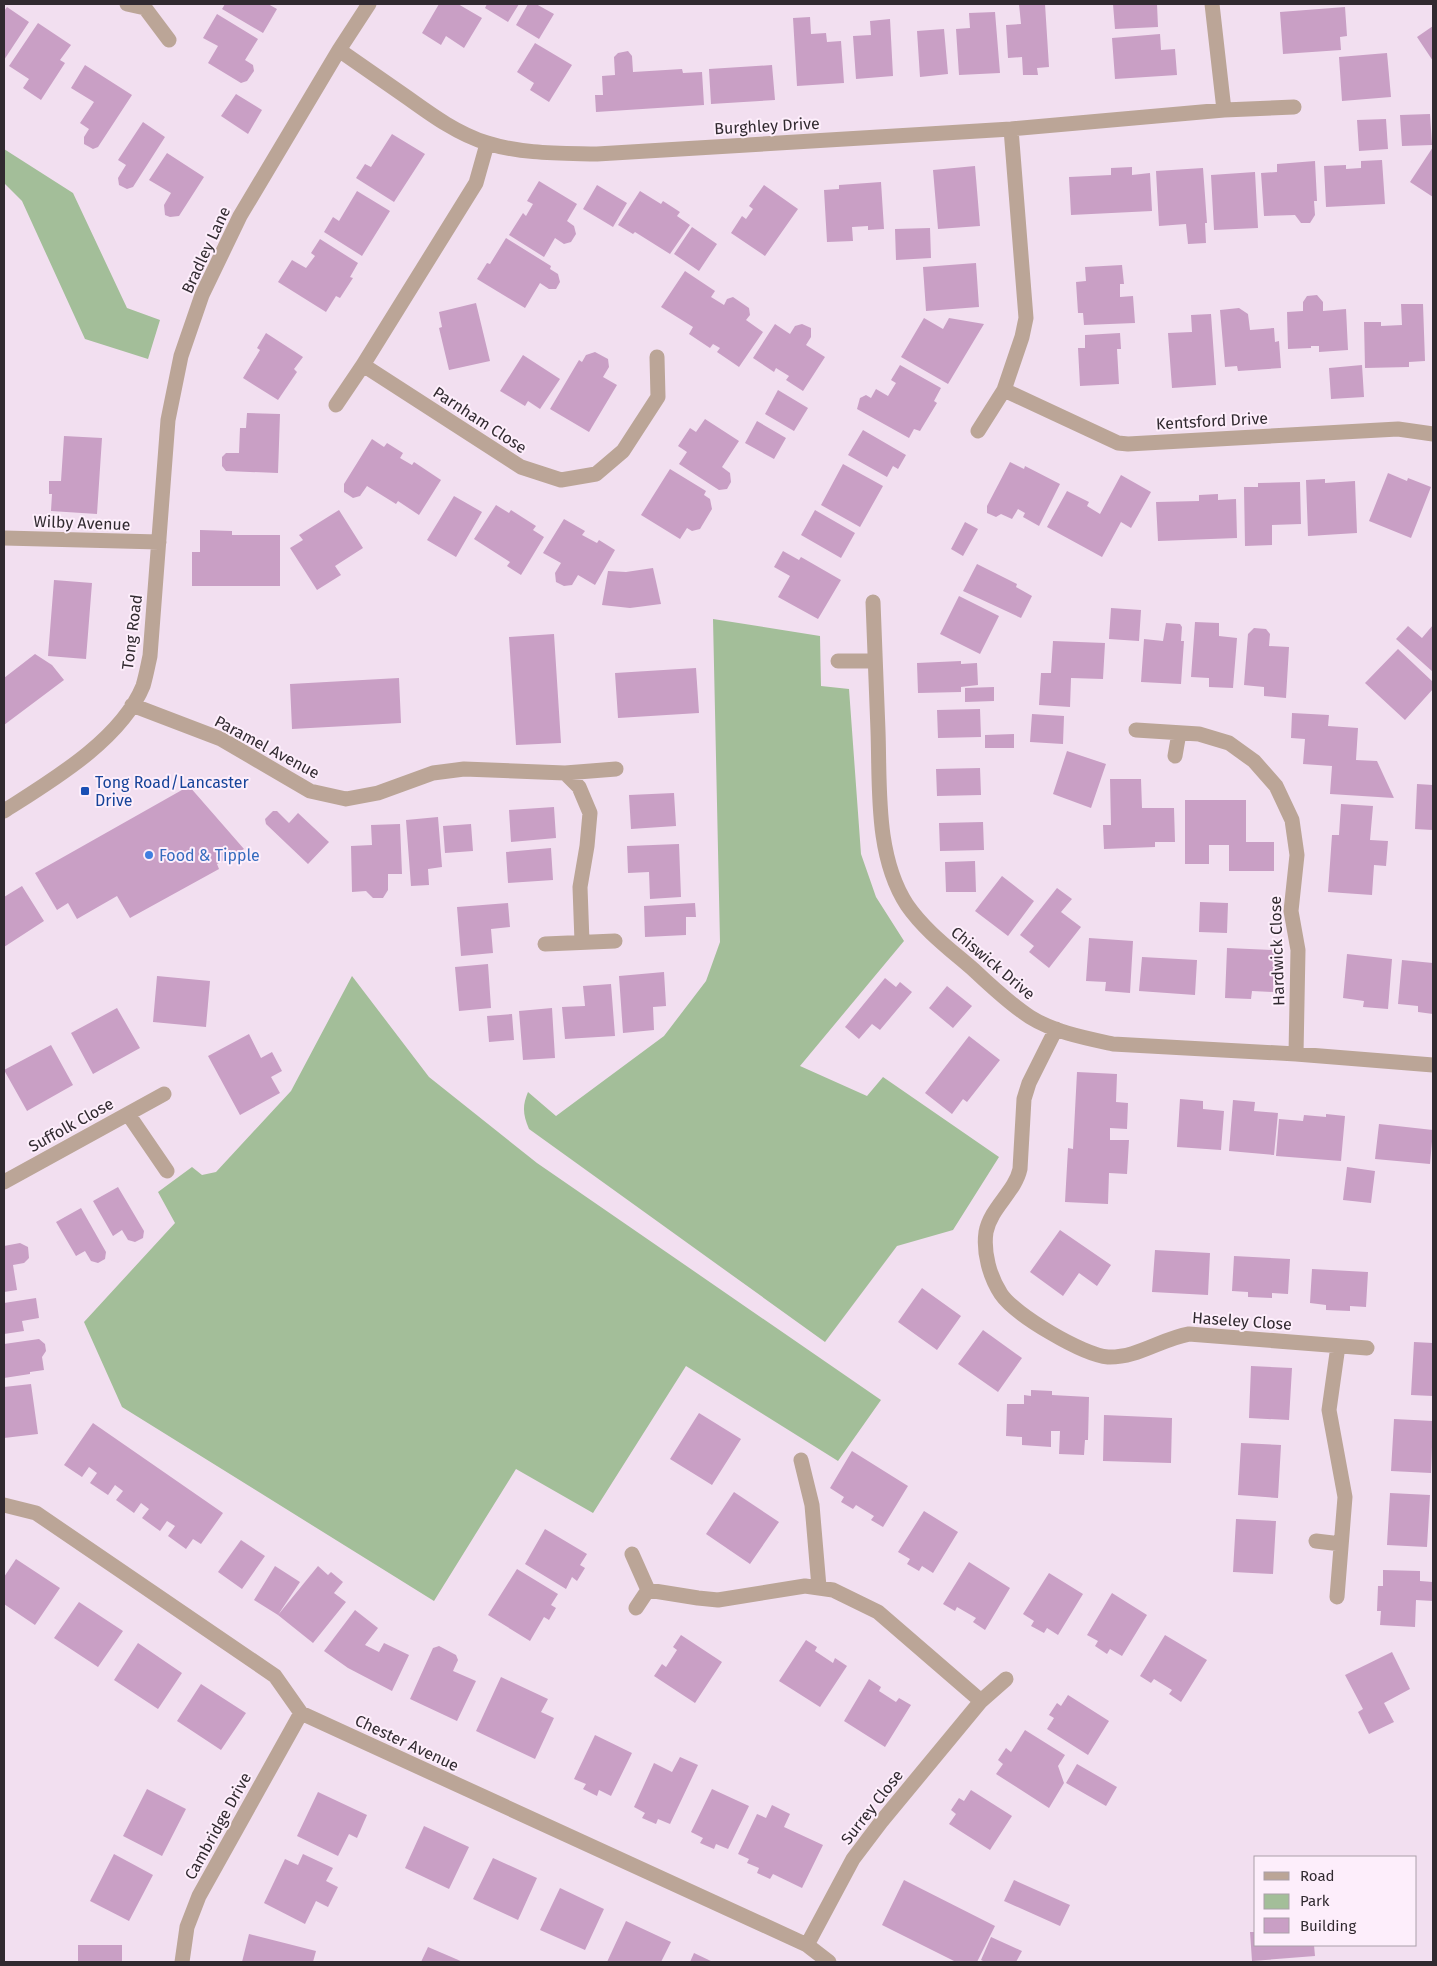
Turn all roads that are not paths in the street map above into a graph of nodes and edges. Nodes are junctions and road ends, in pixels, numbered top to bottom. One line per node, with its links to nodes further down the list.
1 (127, 4): 4 (street)
2 (369, 4): 6 (street, Bradley Lane)
3 (1212, 4): 8 (street)
4 (146, 6): 5 (street)
5 (169, 40)
6 (339, 50): 10 (street, Burghley Drive); 18 (street, Bradley Lane)
7 (1294, 107): 8 (street, Burghley Drive)
8 (1224, 110): 9 (street, Burghley Drive)
9 (1011, 129): 10 (street, Burghley Drive); 13 (street)
10 (487, 144): 12 (street)
11 (657, 356): 12 (street, Parnham Close)
12 (363, 365): 14 (street)
13 (1004, 390): 15 (street); 16 (street, Kentsford Drive)
14 (336, 405)
15 (978, 431)
16 (1433, 434)
17 (4, 538): 18 (street, Wilby Avenue)
18 (159, 542): 22 (street, Tong Road)
19 (873, 602): 21 (street, Chiswick Drive)
20 (838, 660): 21 (street)
21 (875, 660): 32 (street, Chiswick Drive)
22 (132, 706): 27 (street, Paramel Avenue); 28 (street, Tong Road)
23 (1136, 730): 24 (street, Hardwick Close)
24 (1179, 733): 25 (street); 33 (street, Hardwick Close)
25 (1175, 756)
26 (616, 769): 27 (street, Paramel Avenue)
27 (565, 773): 30 (street)
28 (4, 810)
29 (615, 941): 30 (street)
30 (582, 942): 31 (street)
31 (545, 944)
32 (1056, 1029): 33 (street, Chiswick Drive); 39 (street, Haseley Close)
33 (1296, 1054): 34 (street, Chiswick Drive)
34 (1433, 1065)
35 (164, 1094): 36 (street, Suffolk Close)
36 (128, 1114): 37 (street, Suffolk Close); 38 (street, Suffolk Close)
37 (167, 1171)
38 (4, 1182)
39 (1338, 1346): 40 (street, Haseley Close); 44 (street)
40 (1366, 1348)
41 (801, 1460): 46 (street)
42 (4, 1505): 52 (street)
43 (1316, 1541): 44 (street)
44 (1342, 1544): 48 (street)
45 (632, 1554): 47 (street)
46 (819, 1587): 47 (street); 51 (street)
47 (648, 1590): 49 (street)
48 (1338, 1597)
49 (636, 1608)
50 (1006, 1680): 51 (street, Surrey Close)
51 (981, 1701): 53 (street, Surrey Close)
52 (301, 1713): 53 (street, Chester Avenue); 54 (street, Cambridge Drive)
53 (807, 1945): 55 (street, Chester Avenue)
54 (182, 1962)
55 (829, 1962)

